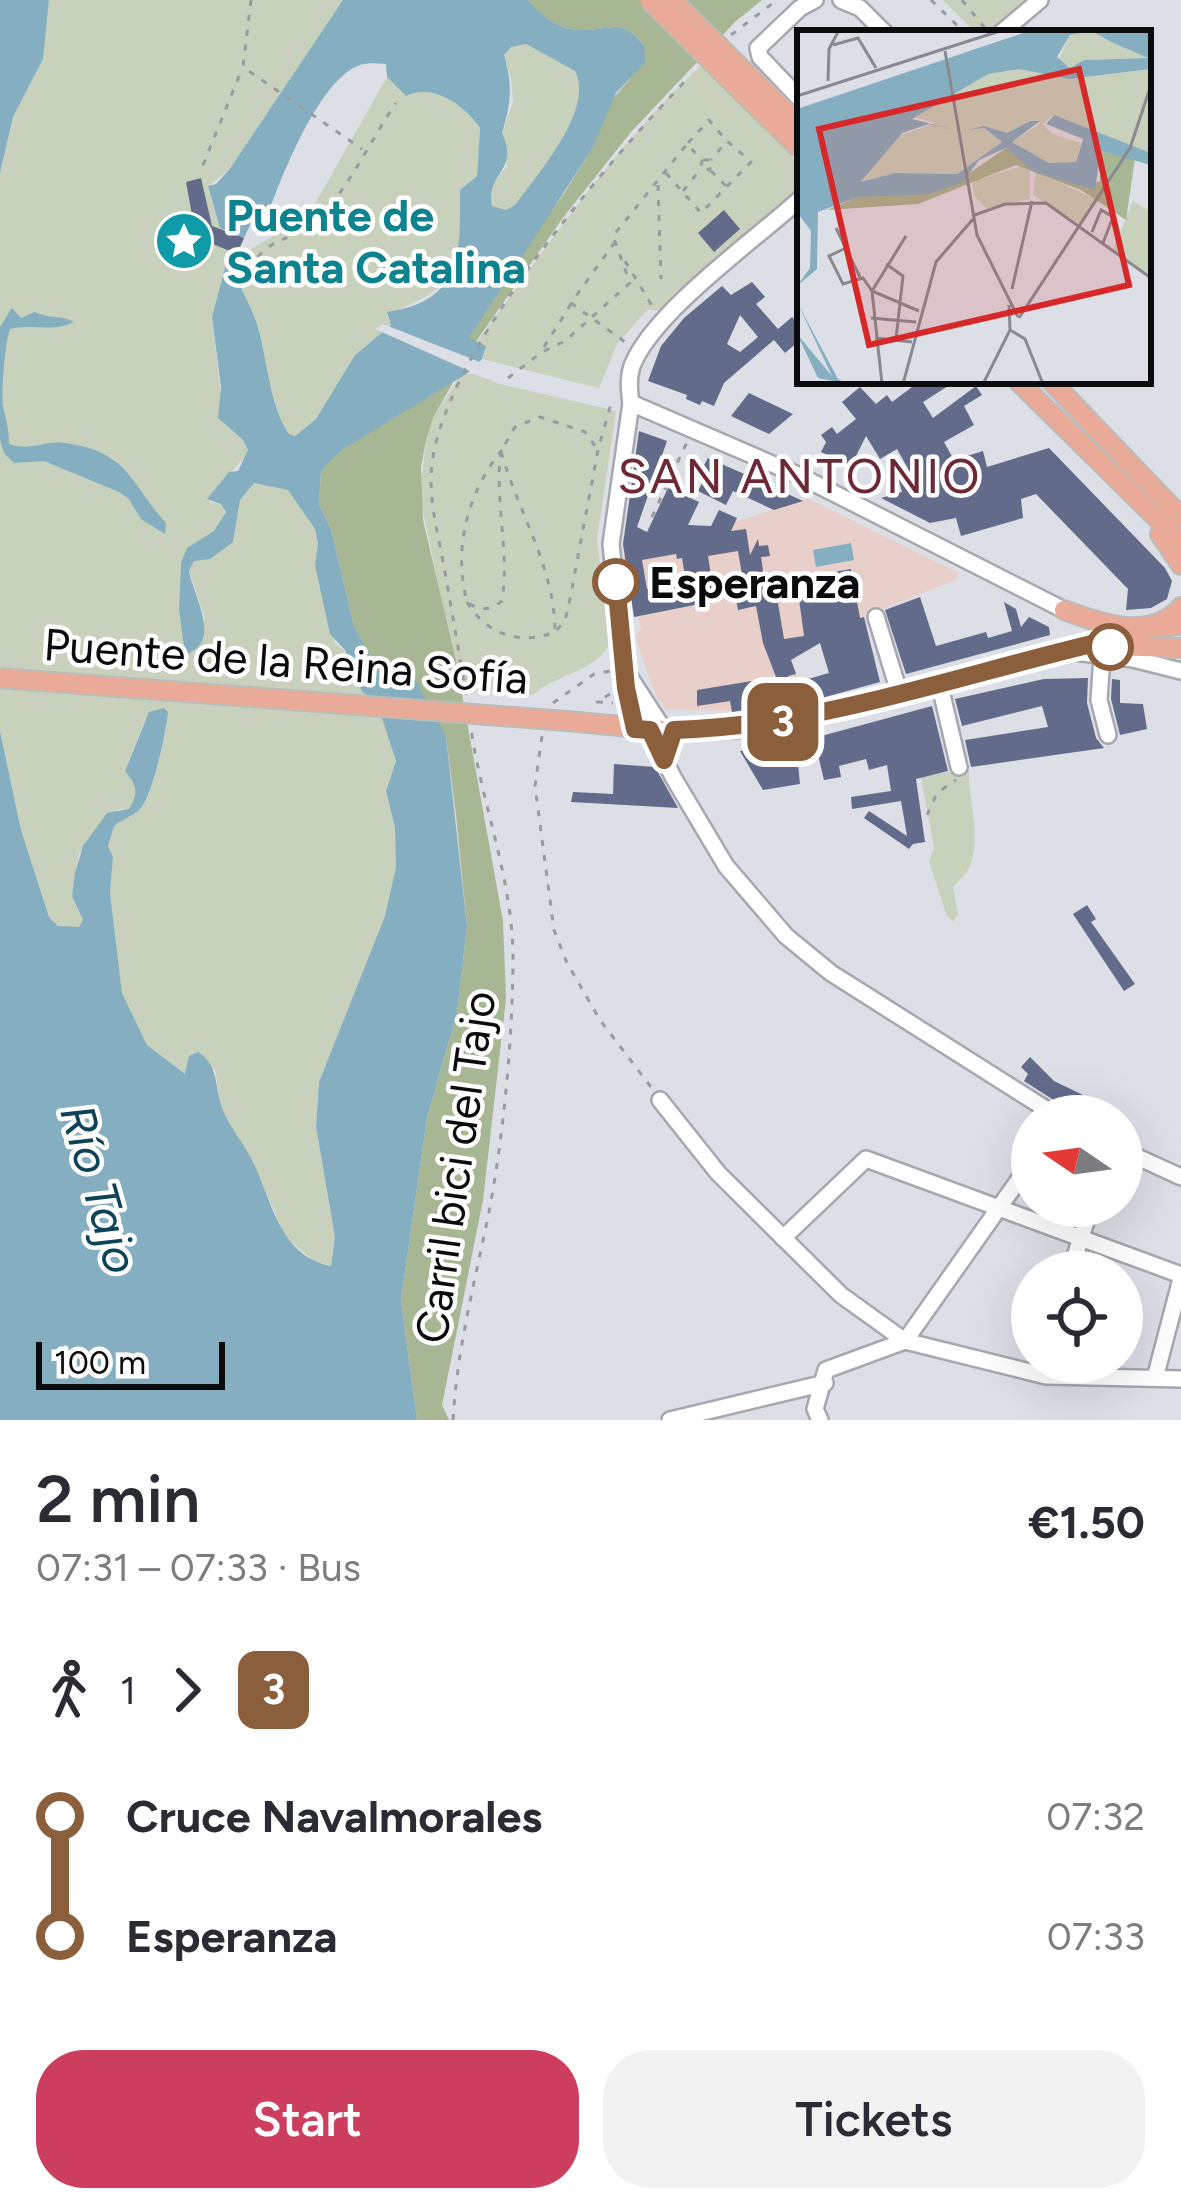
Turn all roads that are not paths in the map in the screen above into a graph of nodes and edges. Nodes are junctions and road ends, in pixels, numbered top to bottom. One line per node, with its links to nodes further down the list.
1 (649, 0): 10 (main road, bridge)
2 (672, 0): 9 (main road, bridge)
3 (815, 0): 8 (street)
4 (842, 0): 6 (street)
5 (1040, 0): 7 (street)
6 (882, 30)
7 (1005, 30)
8 (797, 95)
9 (797, 123)
10 (797, 146)
11 (797, 202): 13 (street)
12 (797, 211): 13 (street)
13 (728, 263): 16 (street)
14 (1021, 384): 17 (main road)
15 (1054, 384): 18 (main road)
16 (631, 404): 22 (street); 29 (street)
17 (1124, 485): 19 (main road); 20 (main road)
18 (1181, 517)
19 (1181, 542)
20 (1181, 565)
21 (1181, 607): 25 (main road)
22 (1064, 610): 25 (main road); 27 (main road); 28 (main road)
23 (876, 617): 33 (street)
24 (1181, 625): 25 (main road)
25 (1145, 628): 27 (main road)
26 (1181, 648): 27 (main road)
27 (1099, 649): 28 (main road, Puente de la Reina Sofía); 30 (street); 35 (street)
28 (1062, 651): 32 (main road, Puente de la Reina Sofía)
29 (625, 668): 34 (street); 34 (street)
30 (1181, 671)
31 (0, 678): 34 (main road, Puente de la Reina Sofía, bridge)
32 (938, 682): 33 (main road, Puente de la Reina Sofía); 36 (street)
33 (899, 692): 34 (main road, Puente de la Reina Sofía)
34 (656, 730): 37 (street)
35 (1108, 735)
36 (959, 767)
37 (1024, 1095)
38 (660, 1100): 44 (street)
39 (1143, 1160): 40 (street)
40 (1181, 1177)
41 (1011, 1191): 42 (street)
42 (998, 1210): 44 (street); 45 (street); 48 (street)
43 (1082, 1227): 45 (street)
44 (782, 1238): 48 (street)
45 (1077, 1239): 46 (street); 47 (street)
46 (1074, 1251)
47 (1181, 1276): 51 (street)
48 (905, 1341): 49 (street); 53 (street)
49 (1011, 1362)
50 (1143, 1377): 51 (street)
51 (1155, 1378): 52 (street)
52 (1181, 1379)
53 (825, 1383): 54 (street); 55 (street)
54 (670, 1420)
55 (820, 1420)

